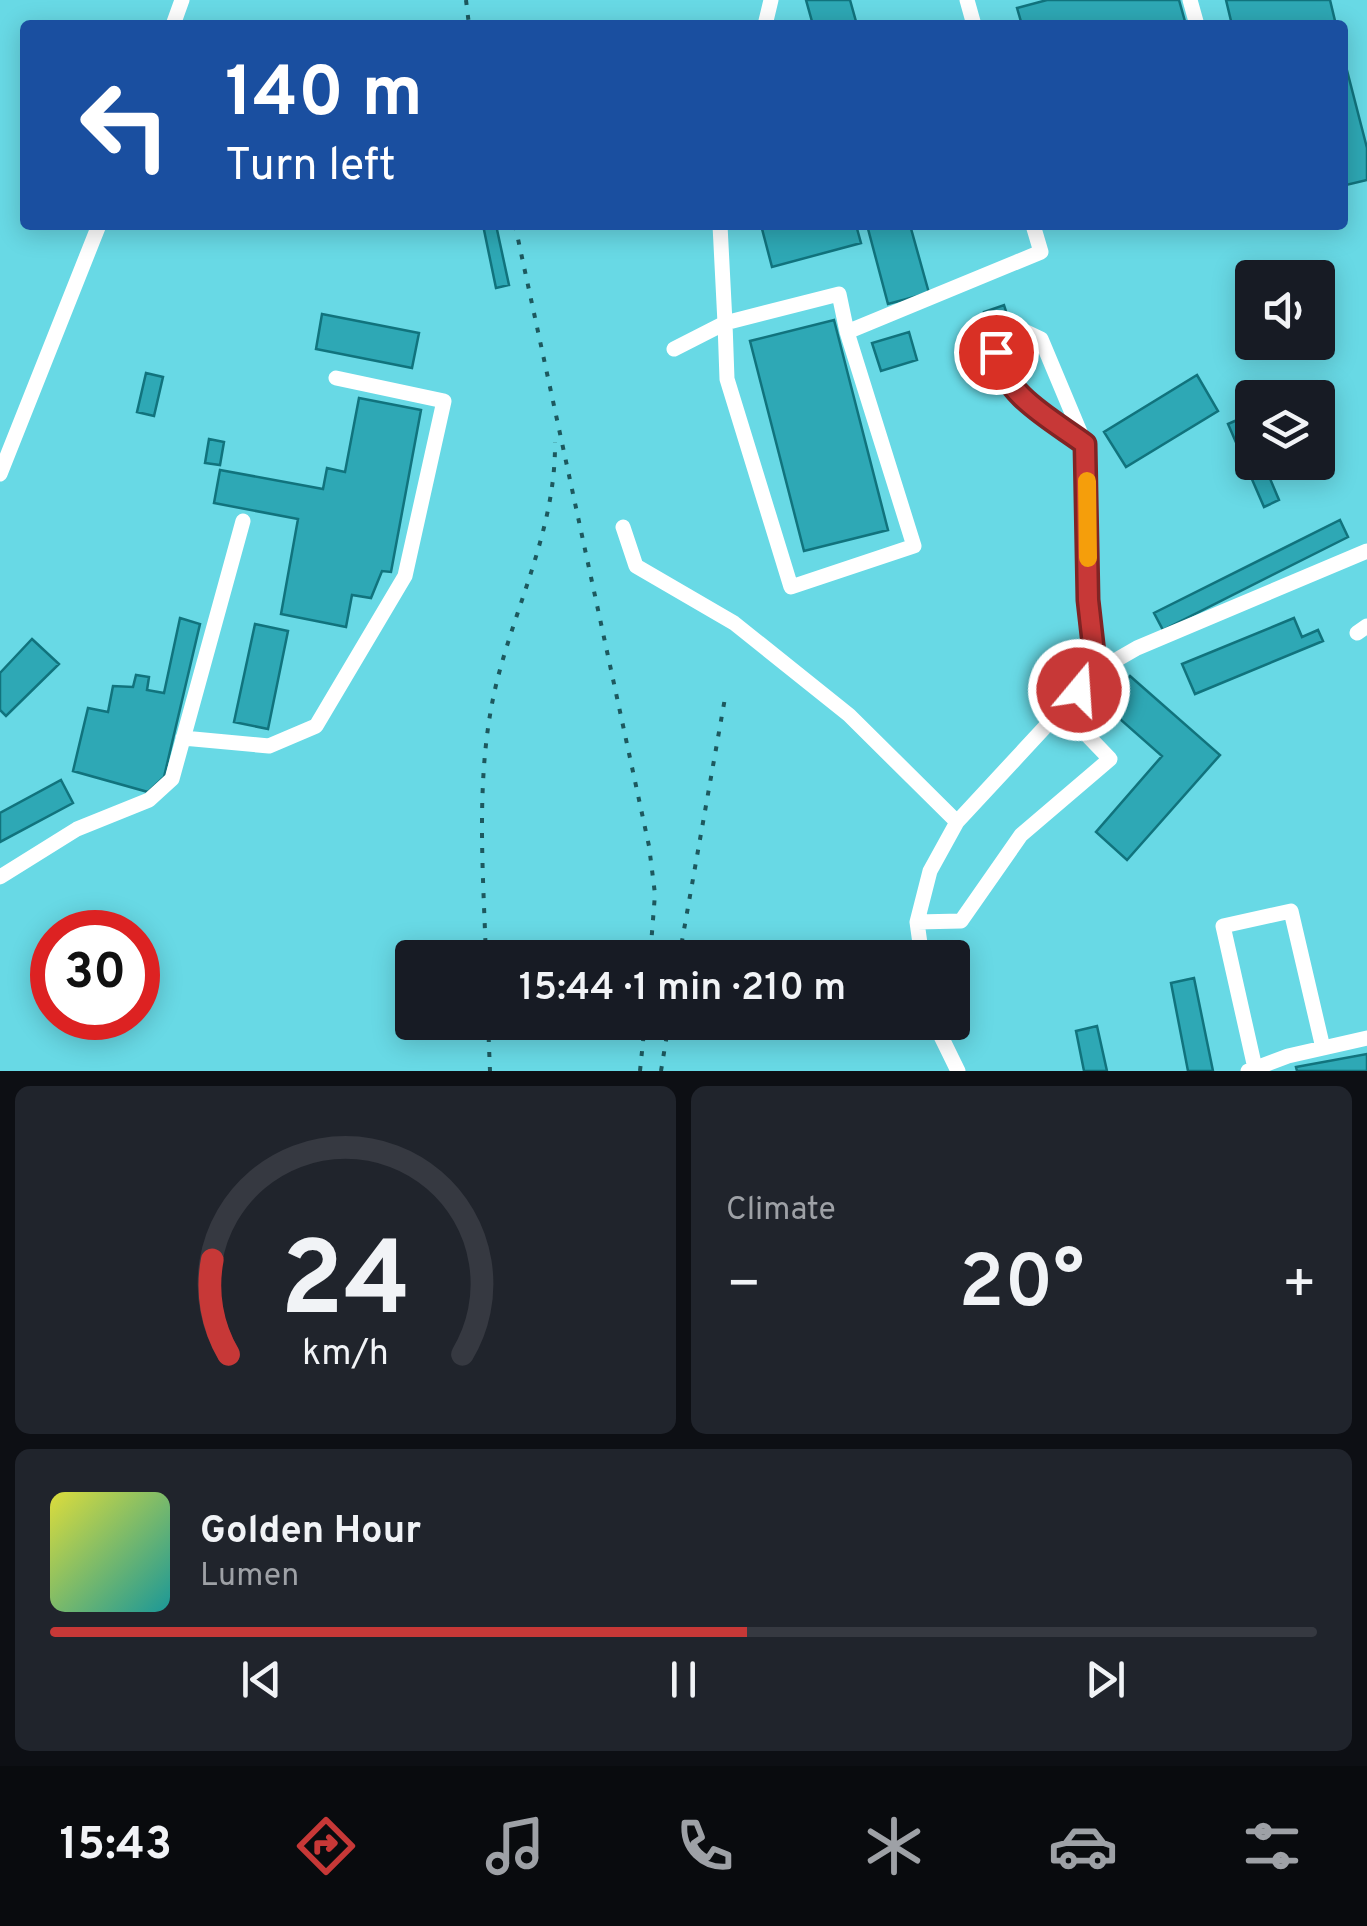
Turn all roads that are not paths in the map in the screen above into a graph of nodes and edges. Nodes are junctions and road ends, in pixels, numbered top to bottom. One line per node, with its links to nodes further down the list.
1 (97, 230): 9 (street)
2 (720, 230): 4 (street)
3 (1034, 230): 5 (street)
4 (725, 323): 5 (street); 5 (street); 6 (street)
5 (847, 332)
6 (674, 348)
7 (336, 378): 15 (street)
8 (1085, 444): 8 (street); 13 (street)
9 (0, 474)
10 (244, 521): 15 (street)
11 (623, 527): 16 (street)
12 (1367, 551): 13 (street)
13 (1096, 671): 14 (street)
14 (1062, 709): 16 (street); 18 (street)
15 (183, 738): 17 (street)
16 (957, 822): 18 (street)
17 (0, 876)
18 (917, 922): 19 (street)
19 (920, 940)
20 (1367, 1038): 22 (street)
21 (943, 1040): 24 (street)
22 (1323, 1048): 23 (street); 23 (street)
23 (1252, 1070)
24 (958, 1071)

